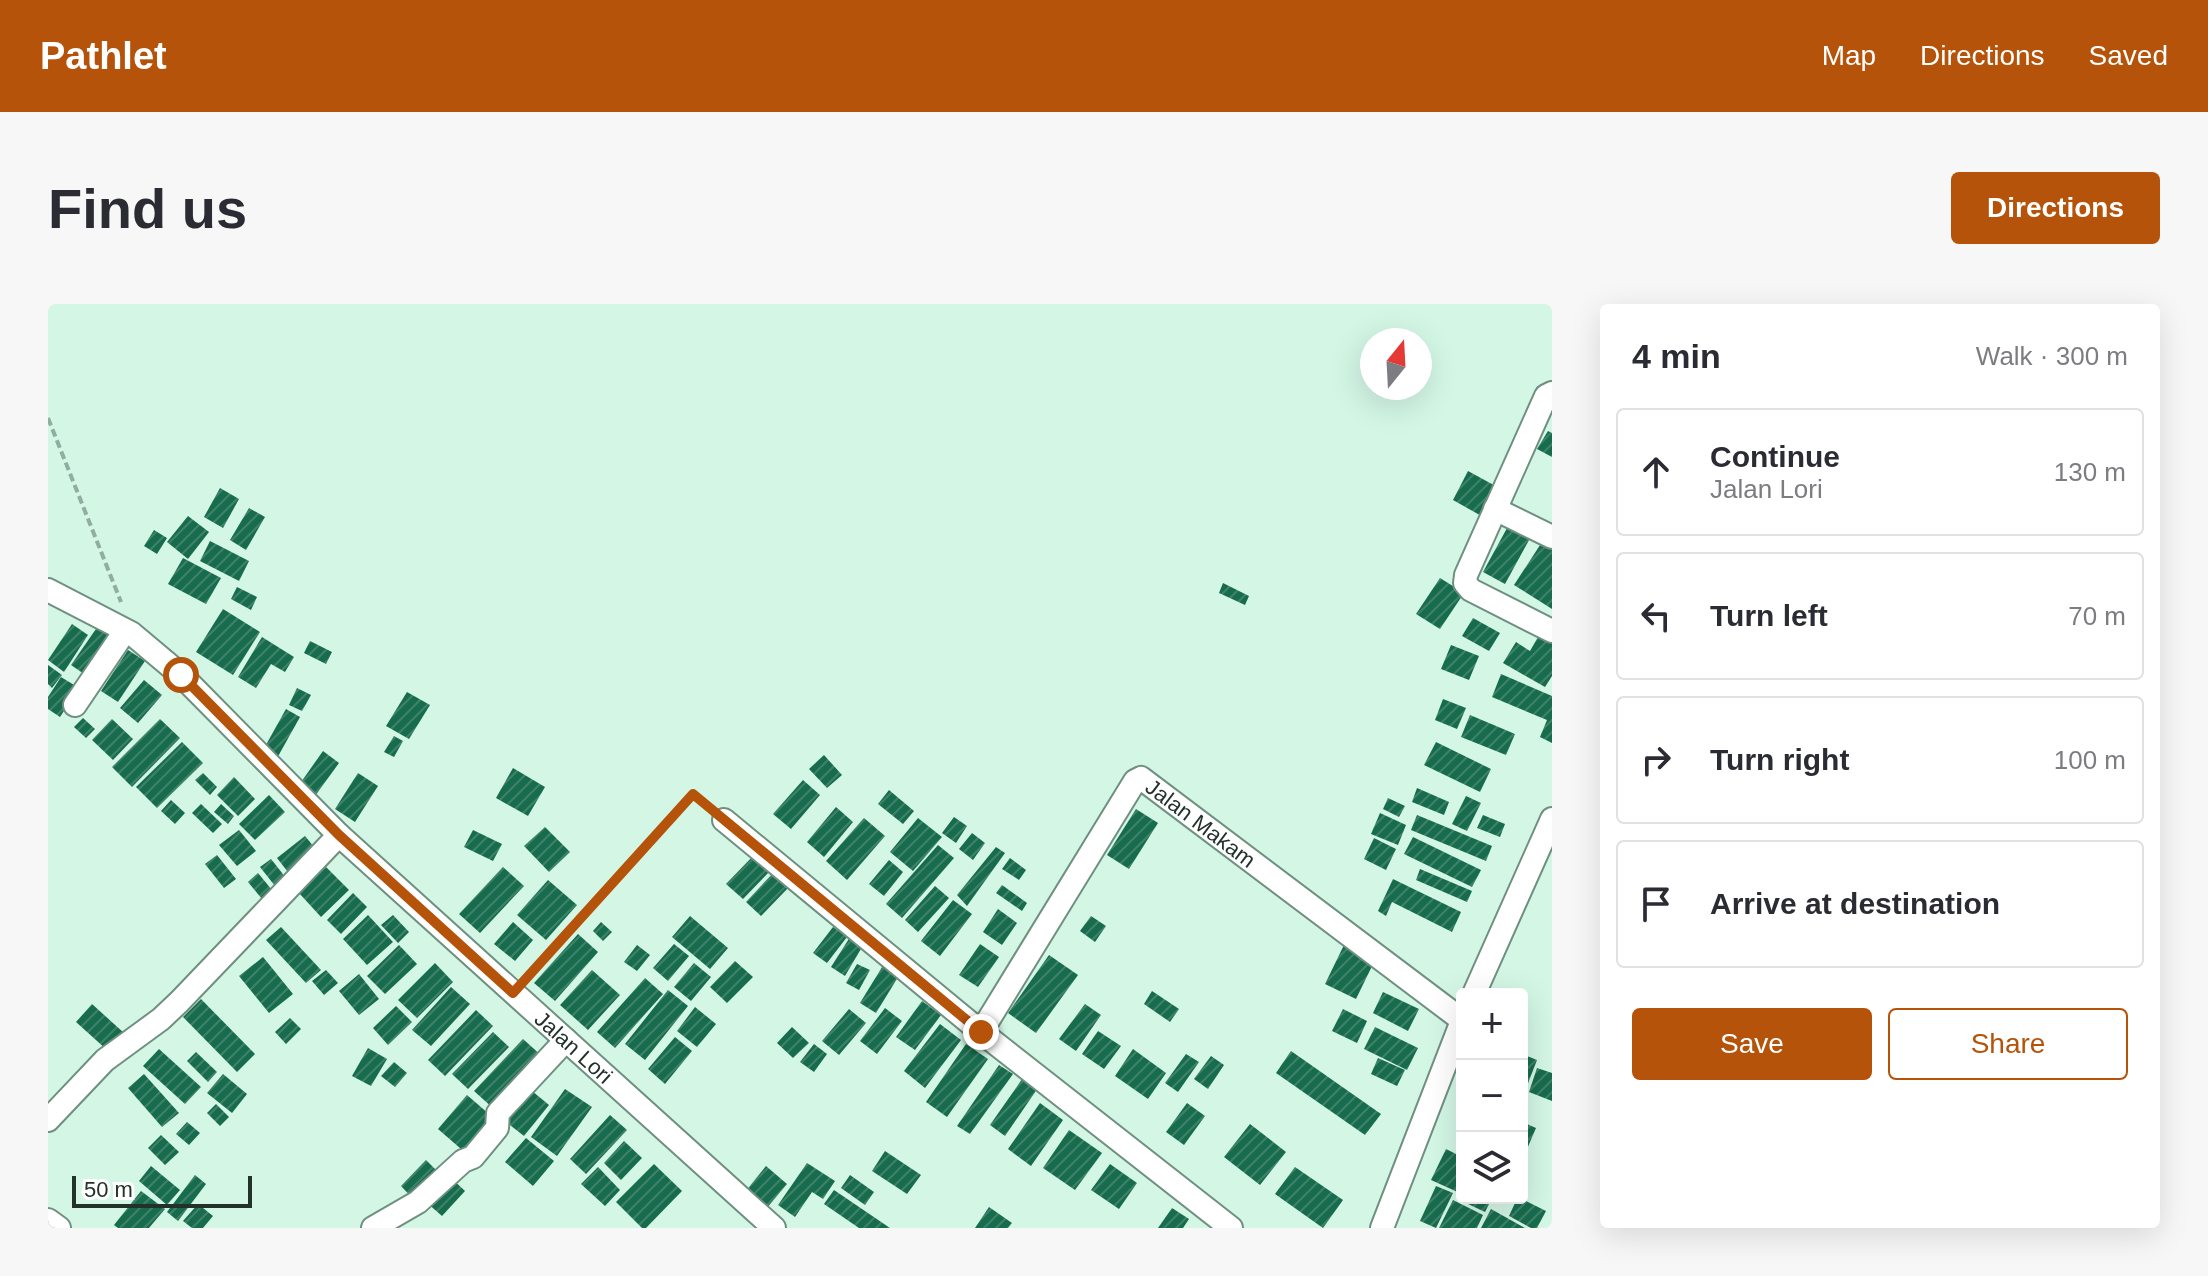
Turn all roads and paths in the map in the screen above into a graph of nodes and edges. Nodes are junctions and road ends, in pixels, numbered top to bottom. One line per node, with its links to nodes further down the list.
1 (1552, 393): 3 (street)
2 (48, 418): 6 (path)
3 (1495, 509): 4 (street); 7 (street)
4 (1552, 537)
5 (48, 590): 6 (street, Jalan Lori)
6 (127, 625): 8 (street); 11 (street, Jalan Lori)
7 (1552, 631)
8 (75, 705)
9 (1552, 819): 12 (street)
10 (724, 820): 14 (path); 16 (street)
11 (339, 835): 14 (street, Jalan Lori); 19 (street)
12 (1547, 847): 13 (street)
13 (1477, 988)
14 (513, 993): 18 (street, Jalan Lori)
15 (1456, 1015): 16 (street, Jalan Makam)
16 (981, 1032): 24 (street)
17 (1456, 1036): 25 (street)
18 (566, 1040): 22 (street); 23 (street, Jalan Lori)
19 (48, 1120)
20 (48, 1220): 21 (street)
21 (59, 1228)
22 (373, 1228)
23 (774, 1228)
24 (1231, 1228)
25 (1382, 1228)

